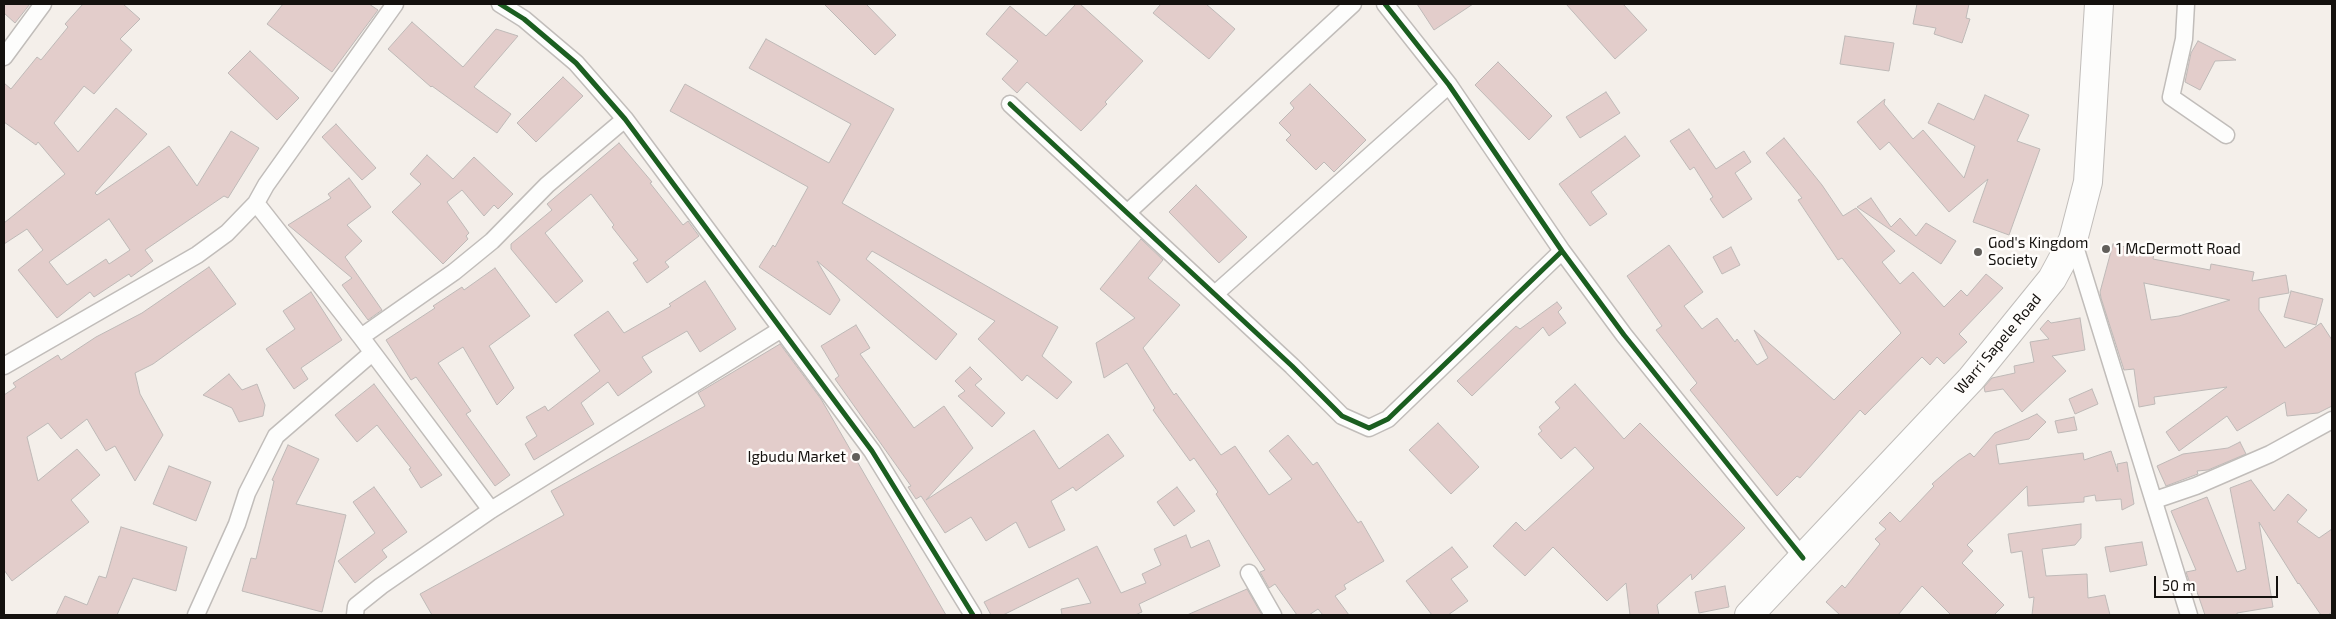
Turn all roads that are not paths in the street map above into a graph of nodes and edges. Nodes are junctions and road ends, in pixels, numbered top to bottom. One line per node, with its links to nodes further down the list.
1 (43, 4): 8 (street)
2 (395, 4): 13 (street)
3 (500, 4): 11 (street)
4 (1353, 4): 14 (street)
5 (1385, 4): 9 (street)
6 (2099, 4): 15 (highway, Warri Sapele Road)
7 (2186, 4): 12 (street)
8 (4, 57)
9 (1449, 85): 16 (street); 17 (street)
10 (1010, 104): 14 (street)
11 (625, 119): 18 (street); 19 (street)
12 (2226, 135)
13 (256, 203): 19 (street); 21 (street)
14 (1127, 213): 17 (street)
15 (2073, 240): 23 (street); 25 (highway, Warri Sapele Road)
16 (1562, 251): 17 (street); 25 (street)
17 (1215, 294)
18 (780, 330): 24 (street); 29 (street)
19 (361, 337): 20 (street)
20 (372, 353): 24 (street); 27 (street)
21 (4, 364)
22 (2332, 420): 23 (street)
23 (2155, 500): 32 (street)
24 (491, 510): 28 (street)
25 (1803, 558): 31 (highway, Warri Sapele Road)
26 (1249, 573): 30 (street)
27 (196, 615)
28 (355, 615)
29 (973, 615)
30 (1273, 615)
31 (1749, 615)
32 (2189, 615)

